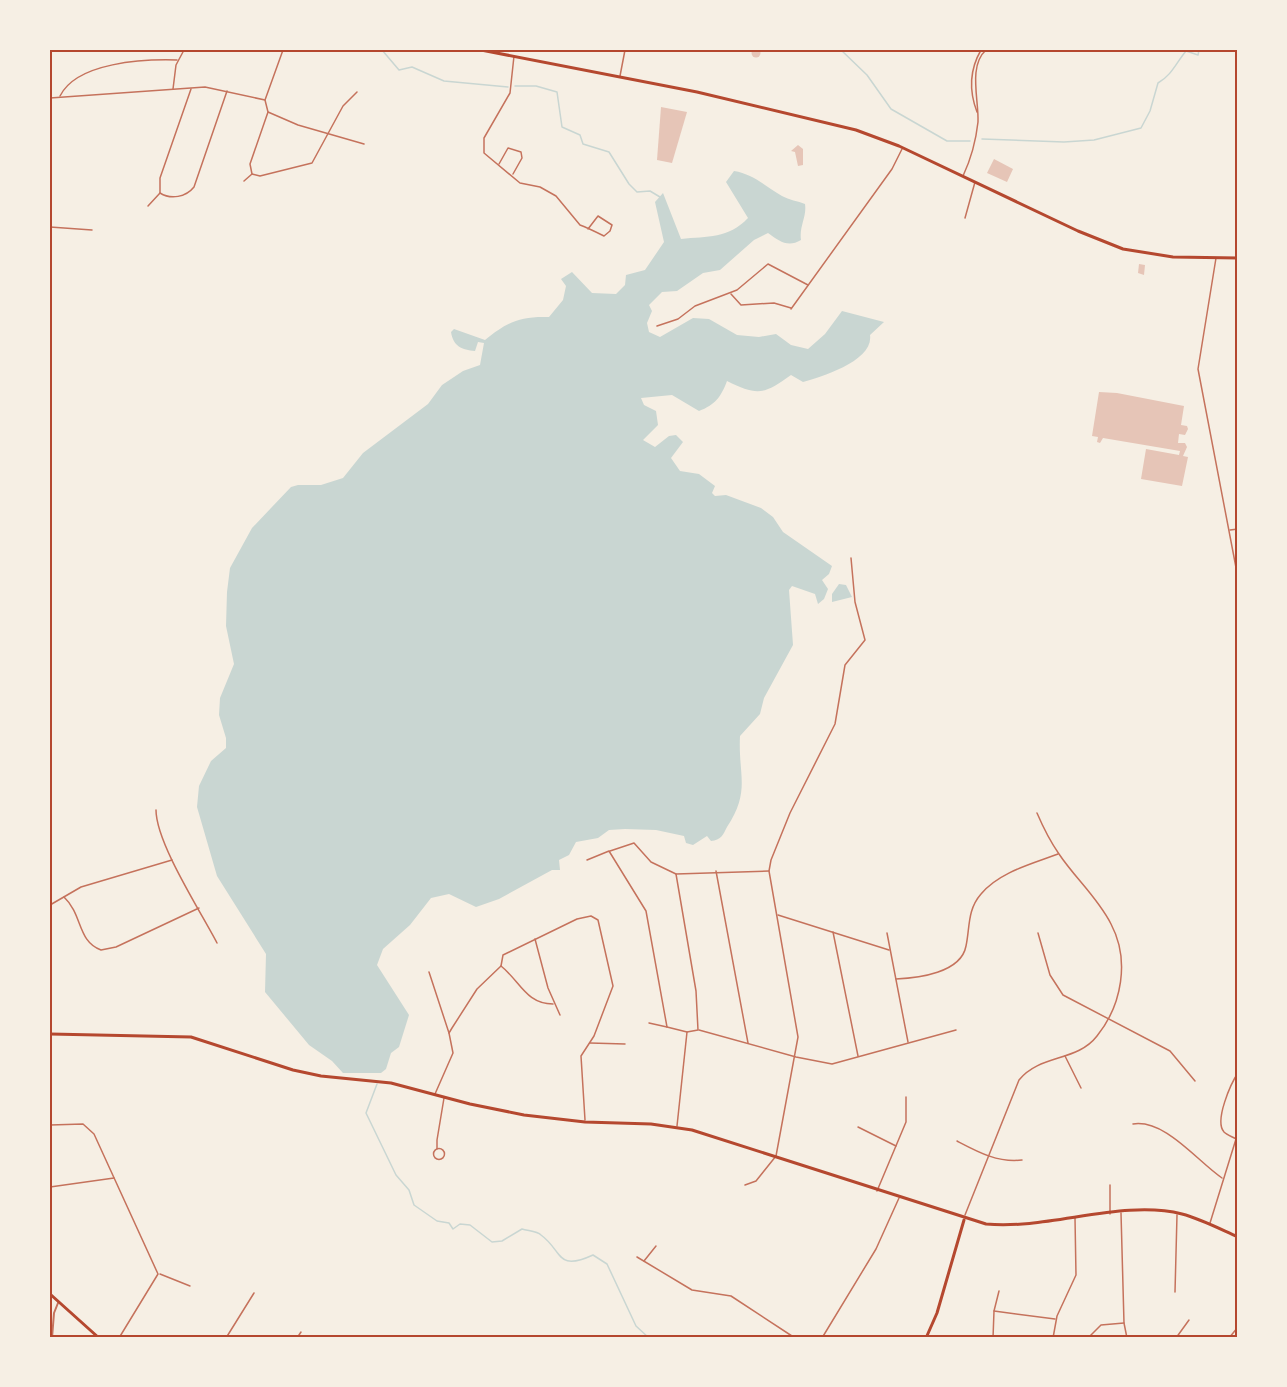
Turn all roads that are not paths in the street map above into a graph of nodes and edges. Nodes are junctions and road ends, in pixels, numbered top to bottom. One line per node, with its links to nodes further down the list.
1 (184, 50): 8 (street)
2 (282, 50): 16 (street)
3 (481, 50): 7 (main road)
4 (625, 50): 9 (street)
5 (981, 50): 18 (street)
6 (987, 50): 18 (street)
7 (514, 56): 9 (main road); 22 (street)
8 (177, 60): 11 (street); 14 (street)
9 (619, 76): 21 (main road)
10 (190, 88): 11 (street); 12 (street); 29 (street)
11 (173, 90): 14 (street)
12 (227, 91): 16 (street); 29 (street)
13 (357, 92): 19 (street)
14 (59, 97): 15 (street)
15 (50, 98)
16 (265, 100): 17 (street)
17 (268, 112): 19 (street); 23 (street)
18 (977, 113): 25 (street)
19 (329, 134): 20 (street); 23 (street)
20 (364, 144)
21 (903, 148): 25 (main road); 38 (street)
22 (499, 164): 24 (street); 24 (street)
23 (252, 174): 26 (street)
24 (512, 175): 34 (street)
25 (963, 177): 27 (main road)
26 (244, 181)
27 (975, 182): 32 (street); 36 (main road)
28 (50, 187): 30 (street)
29 (160, 193): 31 (street)
30 (50, 198)
31 (148, 206)
32 (965, 218)
33 (50, 227): 35 (street)
34 (588, 229): 34 (street)
35 (92, 230)
36 (1216, 258): 37 (main road); 42 (street)
37 (1238, 258)
38 (809, 285): 39 (street); 39 (street)
39 (731, 293): 40 (street)
40 (657, 326)
41 (1238, 528): 42 (street)
42 (1229, 530): 44 (street)
43 (851, 558): 52 (street)
44 (1238, 578)
45 (156, 810): 49 (street)
46 (1037, 813): 48 (street)
47 (609, 851): 50 (street); 53 (street); 71 (street)
48 (1059, 854): 66 (street); 69 (street)
49 (173, 860): 54 (street); 56 (street)
50 (587, 860)
51 (716, 871): 52 (street); 53 (street); 80 (street)
52 (769, 871): 57 (street)
53 (676, 874): 72 (street)
54 (64, 897): 55 (street); 56 (street)
55 (50, 905)
56 (199, 908): 62 (street)
57 (777, 915): 58 (street); 82 (street)
58 (833, 932): 63 (street); 83 (street)
59 (887, 933): 63 (street)
60 (1038, 933): 69 (street)
61 (535, 939): 64 (street); 67 (street); 78 (street)
62 (218, 943)
63 (889, 950): 66 (street)
64 (501, 966): 67 (street); 75 (street)
65 (429, 972): 75 (street)
66 (896, 979): 77 (street)
67 (554, 1004): 68 (street)
68 (560, 1015)
69 (1108, 1019): 81 (street); 85 (street)
70 (649, 1023): 71 (street)
71 (668, 1027): 74 (street)
72 (698, 1030): 74 (street); 80 (street)
73 (956, 1030): 77 (street)
74 (687, 1032): 93 (street)
75 (449, 1033): 87 (street)
76 (50, 1034): 87 (main road)
77 (908, 1042): 83 (street)
78 (590, 1043): 79 (street); 90 (street)
79 (625, 1044)
80 (748, 1044): 82 (street)
81 (1064, 1056): 86 (street); 100 (street)
82 (796, 1057): 83 (street); 99 (street)
83 (859, 1057)
84 (1238, 1073): 95 (street)
85 (1195, 1082)
86 (1081, 1088)
87 (435, 1095): 89 (main road)
88 (906, 1097): 97 (street)
89 (445, 1098): 90 (main road); 98 (street)
90 (585, 1122): 93 (main road)
91 (1133, 1124): 103 (street)
92 (50, 1125): 102 (street)
93 (677, 1127): 99 (main road)
94 (858, 1127): 97 (street)
95 (1237, 1139): 103 (street)
96 (957, 1141): 100 (street)
97 (896, 1146): 107 (street)
98 (438, 1149)
99 (776, 1156): 104 (street); 107 (main road)
100 (989, 1156): 101 (street); 113 (street)
101 (1022, 1160)
102 (115, 1178): 106 (street); 119 (street)
103 (1223, 1178): 114 (street)
104 (745, 1185)
105 (1110, 1185): 111 (street)
106 (50, 1187)
107 (877, 1191): 108 (main road)
108 (899, 1198): 113 (main road); 138 (street)
109 (1121, 1213): 110 (main road); 111 (main road); 129 (street)
110 (1177, 1213): 114 (main road); 122 (street)
111 (1110, 1214): 112 (main road)
112 (1075, 1218): 113 (main road); 127 (street)
113 (964, 1219): 139 (main road)
114 (1210, 1224): 115 (main road)
115 (1238, 1237)
116 (657, 1246): 118 (street)
117 (638, 1257): 118 (street)
118 (644, 1261): 137 (street)
119 (158, 1274): 120 (street); 134 (street)
120 (190, 1286)
121 (999, 1292): 126 (street)
122 (1175, 1292)
123 (254, 1293): 135 (street)
124 (50, 1294): 125 (main road)
125 (58, 1303): 132 (street); 133 (main road)
126 (994, 1311): 127 (street); 140 (street)
127 (1056, 1319): 141 (street)
128 (1189, 1320): 144 (street)
129 (1124, 1323): 142 (street); 143 (street)
130 (1238, 1327): 145 (street)
131 (301, 1332): 136 (street)
132 (52, 1338)
133 (99, 1338)
134 (119, 1338)
135 (226, 1338)
136 (297, 1338)
137 (795, 1338)
138 (822, 1338)
139 (926, 1338)
140 (993, 1338)
141 (1053, 1338)
142 (1089, 1338)
143 (1127, 1338)
144 (1176, 1338)
145 (1229, 1338)

